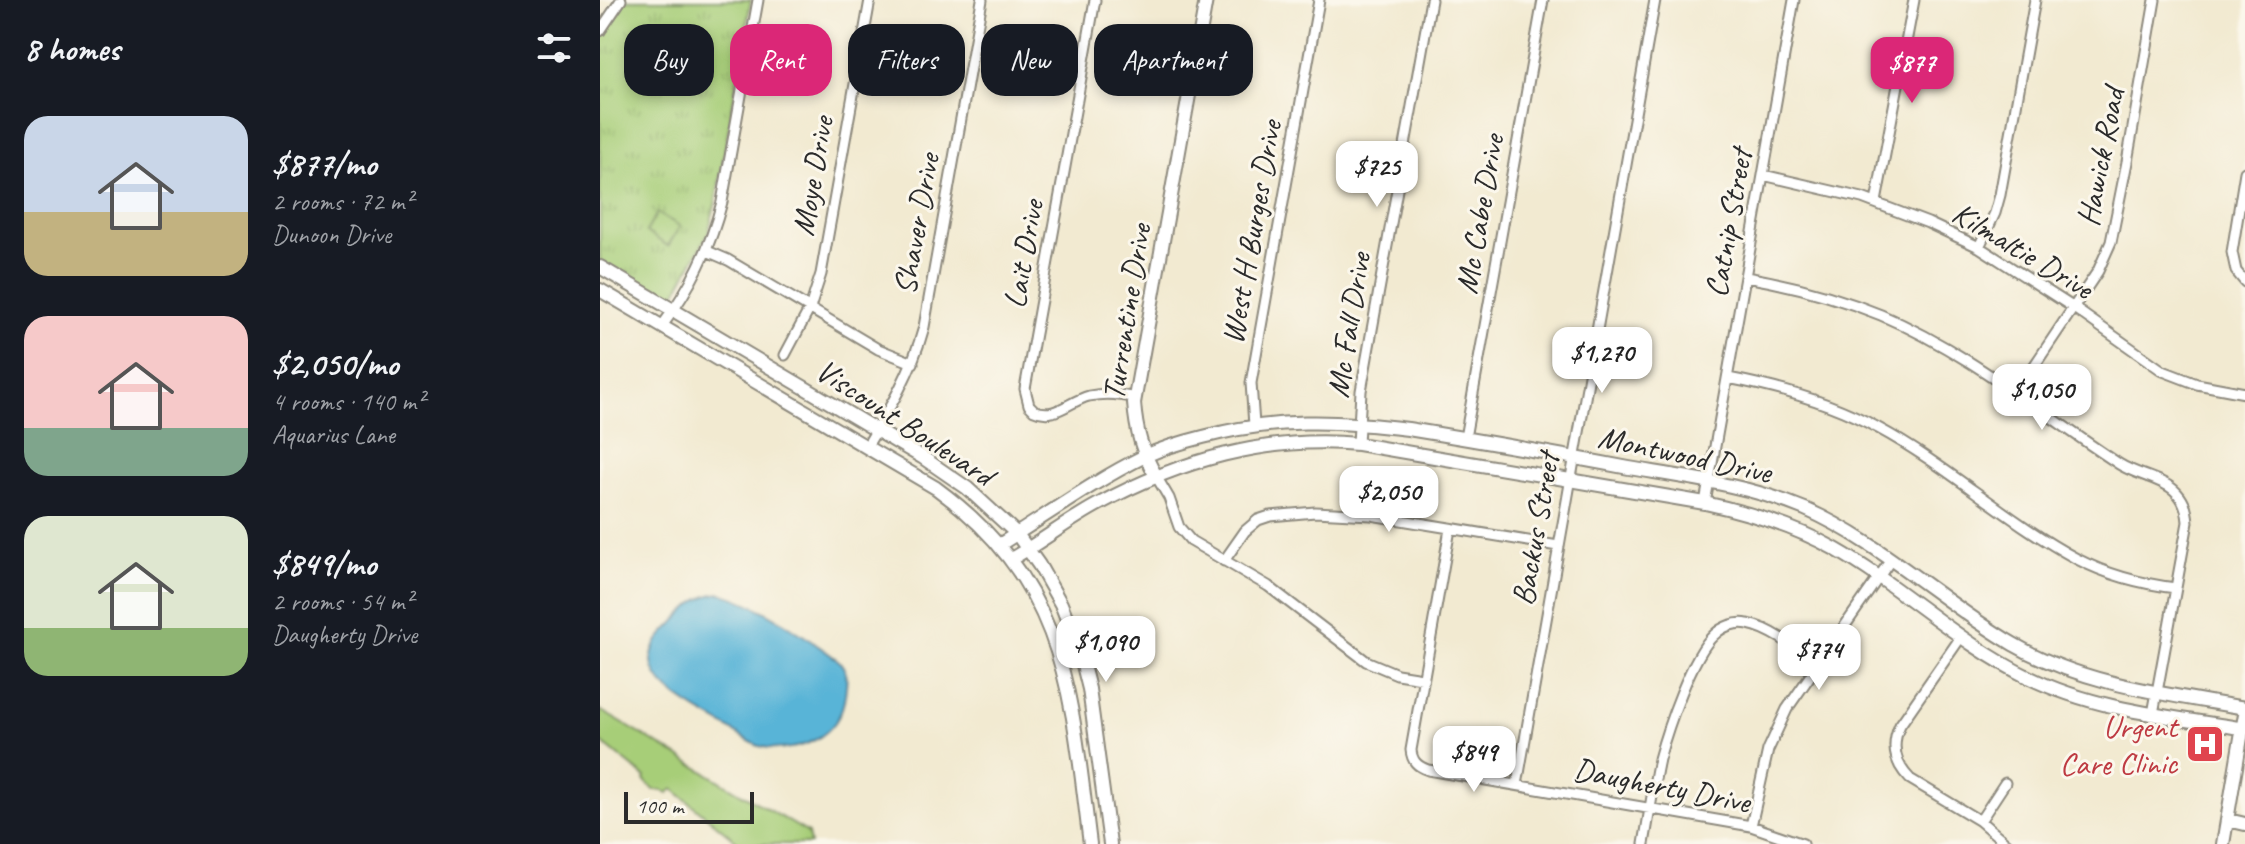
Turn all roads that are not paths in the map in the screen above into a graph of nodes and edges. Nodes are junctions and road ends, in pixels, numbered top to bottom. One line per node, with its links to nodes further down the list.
1 (621, 0): 15 (street)
2 (758, 0): 20 (street)
3 (870, 0): 25 (street, Moye Drive)
4 (982, 0): 30 (street, Shaver Drive)
5 (1095, 0): 34 (street, Lait Drive)
6 (1206, 0): 34 (main road, Turrentine Drive)
7 (1319, 0): 36 (street, West H Burges Drive)
8 (1431, 0): 35 (street, Mc Fall Drive)
9 (1543, 0): 38 (street, Mc Cabe Drive)
10 (1655, 0): 42 (street, Backus Street)
11 (1794, 0): 17 (street, Catnip Street)
12 (1914, 0): 18 (street)
13 (2035, 0): 19 (street)
14 (2155, 0): 26 (street, Hawick Road)
15 (600, 31)
16 (2245, 172): 23 (street)
17 (1763, 175): 18 (street, Kilmaltie Drive); 22 (street, Catnip Street)
18 (1876, 202): 19 (street, Kilmaltie Drive)
19 (1979, 247): 26 (street, Kilmaltie Drive)
20 (707, 251): 25 (street); 27 (street)
21 (600, 267): 27 (main road, Viscount Boulevard)
22 (1746, 277): 31 (street, Catnip Street); 32 (street)
23 (2245, 282)
24 (600, 290): 28 (main road, Viscount Boulevard)
25 (810, 308): 29 (street, Moye Drive); 30 (street)
26 (2074, 308): 32 (street, Hawick Road); 33 (street, Kilmaltie Drive)
27 (674, 310): 28 (street); 37 (main road, Viscount Boulevard)
28 (662, 326): 40 (main road, Viscount Boulevard)
29 (785, 355)
30 (913, 363): 37 (street, Shaver Drive)
31 (1728, 378): 45 (street, Catnip Street); 56 (street)
32 (2016, 393): 56 (street)
33 (2245, 393)
34 (1135, 398): 41 (main road, Turrentine Drive)
35 (1359, 423): 36 (main road, Montwood Drive); 38 (main road, Montwood Drive); 39 (street, Mc Fall Drive)
36 (1254, 425): 41 (main road, Montwood Drive)
37 (877, 430): 40 (street, Shaver Drive); 48 (main road, Viscount Boulevard)
38 (1465, 438): 42 (main road, Montwood Drive)
39 (1358, 444): 43 (main road, Montwood Drive); 44 (main road, Montwood Drive)
40 (867, 446): 49 (main road, Viscount Boulevard)
41 (1145, 456): 43 (main road, Turrentine Drive); 48 (main road, Montwood Drive)
42 (1575, 458): 44 (street, Backus Street); 45 (main road, Montwood Drive)
43 (1156, 476): 51 (main road, Montwood Drive); 53 (street, Turrentine Drive)
44 (1571, 480): 46 (main road, Montwood Drive); 50 (street, Backus Street)
45 (1709, 481): 46 (street, Catnip Street); 54 (main road, Montwood Drive)
46 (1705, 503): 55 (main road, Montwood Drive)
47 (1450, 529): 50 (street); 53 (street); 59 (street, Daugherty Drive)
48 (1017, 534): 49 (main road, Montwood Drive); 51 (main road, Viscount Boulevard)
49 (999, 545): 52 (main road, Viscount Boulevard)
50 (1558, 546): 67 (street, Backus Street)
51 (1029, 549): 52 (main road, Montwood Drive); 63 (main road, Viscount Boulevard)
52 (1011, 559): 64 (main road, Viscount Boulevard)
53 (1224, 561): 59 (street, Turrentine Drive)
54 (1890, 561): 55 (street); 60 (main road, Montwood Drive)
55 (1878, 578): 57 (main road, Montwood Drive); 58 (street)
56 (2176, 588): 60 (street)
57 (1961, 637): 62 (main road, Montwood Drive); 70 (street)
58 (1818, 664): 68 (street); 72 (street)
59 (1422, 678): 67 (street, Daugherty Drive)
60 (2157, 692): 61 (main road, Montwood Drive); 62 (street)
61 (2245, 711): 65 (main road)
62 (2153, 714): 65 (main road, Montwood Drive)
63 (1093, 719): 64 (main road); 74 (main road, Viscount Boulevard)
64 (1074, 723): 73 (main road, Viscount Boulevard)
65 (2244, 729): 69 (main road)
66 (2005, 783): 70 (street)
67 (1517, 785): 68 (street, Daugherty Drive)
68 (1651, 809): 72 (street, Daugherty Drive); 75 (street)
69 (2228, 820): 71 (main road); 78 (main road)
70 (1980, 821): 77 (street)
71 (2245, 824)
72 (1751, 826): 76 (street, Daugherty Drive)
73 (1090, 844)
74 (1110, 844)
75 (1644, 844)
76 (1803, 844)
77 (2007, 844)
78 (2223, 844)

